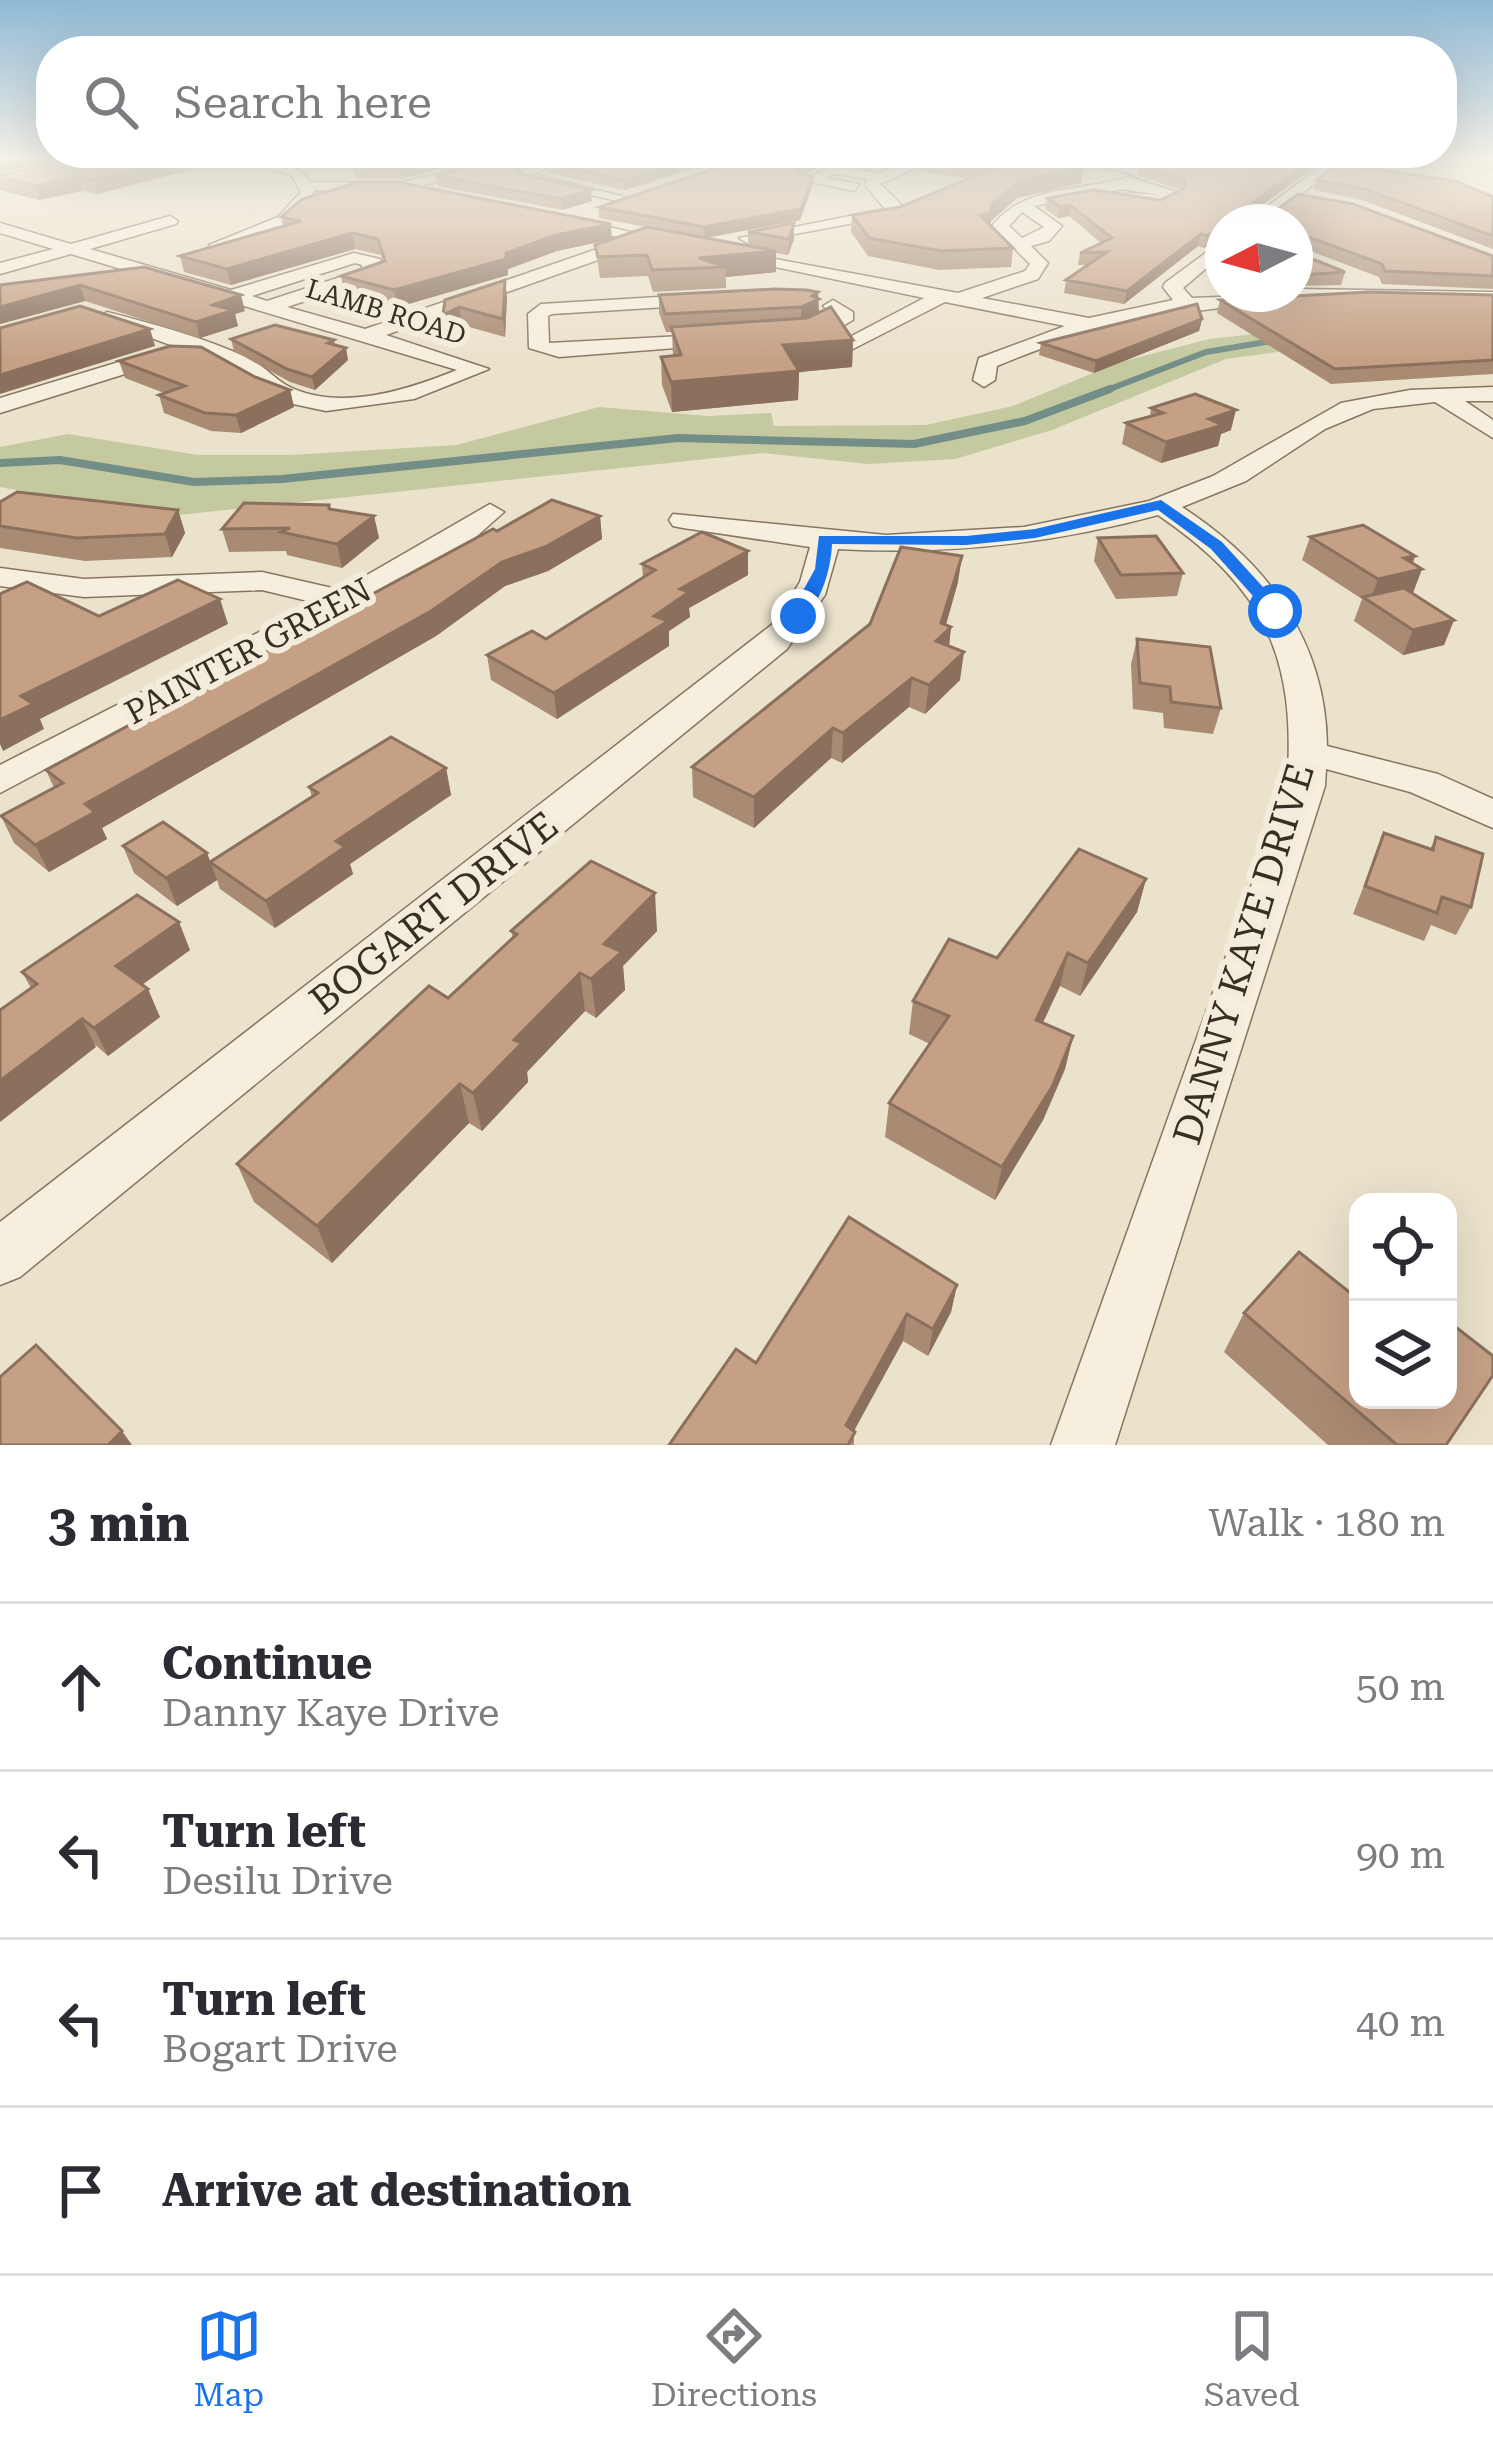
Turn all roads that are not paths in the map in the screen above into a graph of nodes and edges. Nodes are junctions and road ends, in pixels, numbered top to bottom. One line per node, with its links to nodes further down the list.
1 (87, 226): 9 (street)
2 (148, 226): 12 (street)
3 (268, 226): 14 (street)
4 (587, 226): 10 (street)
5 (824, 226): 20 (street)
6 (1000, 226): 11 (street)
7 (1054, 226): 11 (street)
8 (0, 228): 9 (street, LAMB ROAD)
9 (36, 238): 12 (street, LAMB ROAD)
10 (645, 238): 13 (street); 34 (street)
11 (1018, 245): 26 (street)
12 (66, 247): 15 (street); 18 (street, LAMB ROAD)
13 (691, 248)
14 (201, 254)
15 (2, 257)
16 (1205, 260): 28 (street)
17 (170, 261): 18 (street)
18 (142, 268): 23 (street, LAMB ROAD)
19 (1337, 272): 22 (street)
20 (848, 280): 21 (street); 27 (street)
21 (882, 287): 26 (street); 27 (street)
22 (1390, 294): 25 (street); 28 (street)
23 (236, 295): 30 (street, LAMB ROAD); 30 (street)
24 (730, 298): 36 (street)
25 (1493, 298)
26 (946, 300): 31 (street); 38 (street)
27 (832, 304): 35 (street)
28 (1186, 304): 32 (street)
29 (86, 311): 39 (street)
30 (276, 314): 34 (street, LAMB ROAD); 37 (street)
31 (1022, 317): 32 (street); 33 (street)
32 (1083, 323): 33 (street)
33 (1057, 332): 40 (street)
34 (368, 334): 37 (street, LAMB ROAD)
35 (761, 338)
36 (739, 339)
37 (206, 340): 39 (street)
38 (849, 345)
39 (175, 346): 43 (street)
40 (984, 380)
41 (1493, 394): 42 (street)
42 (1442, 395): 44 (street); 45 (street)
43 (0, 406)
44 (1493, 431)
45 (1161, 505): 48 (street); 51 (street, DANNY KAYE DRIVE)
46 (490, 512): 50 (street, PAINTER GREEN)
47 (683, 520): 48 (street)
48 (825, 539): 54 (street, BOGART DRIVE)
49 (0, 577): 50 (street)
50 (345, 600): 52 (street, PAINTER GREEN)
51 (1310, 754): 53 (street); 55 (street, DANNY KAYE DRIVE)
52 (0, 781)
53 (1493, 815)
54 (0, 1257)
55 (1084, 1445)

